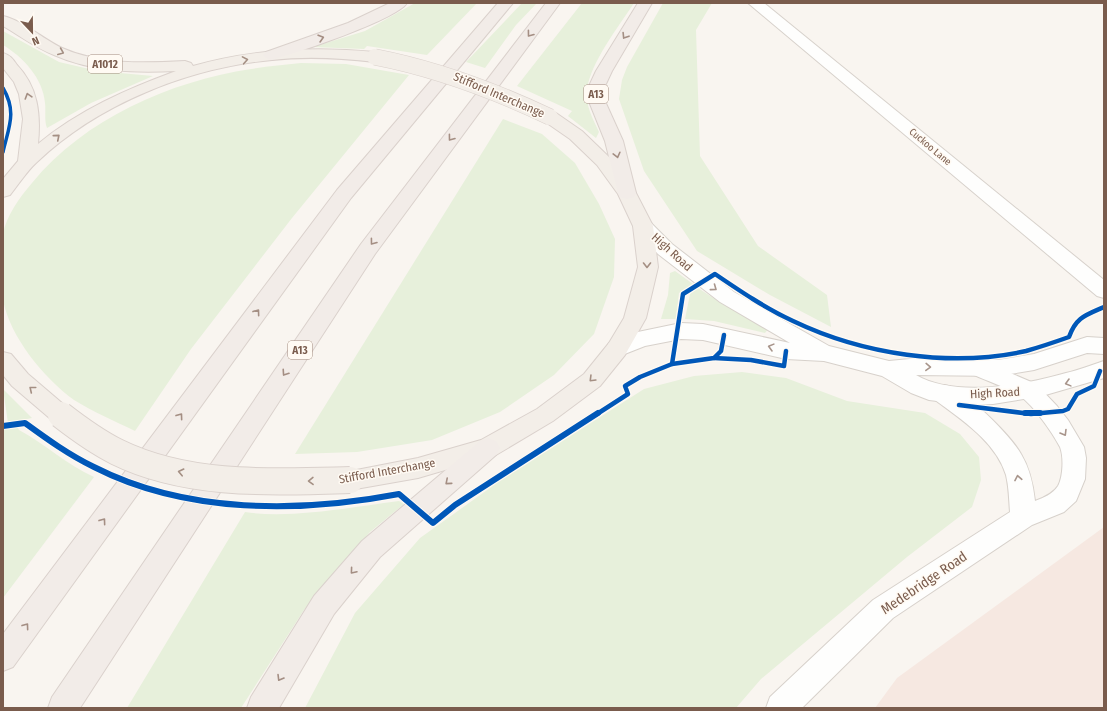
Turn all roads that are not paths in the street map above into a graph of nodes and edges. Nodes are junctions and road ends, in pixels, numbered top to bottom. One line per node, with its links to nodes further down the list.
1 (400, 3): 7 (highway, one-way to 1)
2 (506, 3): 26 (highway, one-way to 2)
3 (553, 3): 27 (highway, A13, one-way to 27)
4 (645, 3): 12 (highway, A13, one-way to 12)
5 (755, 3): 14 (street, Cuckoo Lane)
6 (3, 20): 9 (main road, A1012, one-way to 9)
7 (271, 55): 9 (main road, Stifford Interchange, one-way to 7); 12 (main road, Stifford Interchange, bridge)
8 (3, 58): 10 (main road, one-way to 8)
9 (218, 65): 10 (main road, Stifford Interchange, one-way to 9)
10 (27, 162): 11 (main road, Stifford Interchange)
11 (3, 191)
12 (627, 193): 13 (main road, Stifford Interchange)
13 (643, 226): 16 (main road, Stifford Interchange, one-way to 16); 17 (street, High Road, one-way to 17)
14 (1104, 291)
15 (1104, 346): 19 (street, High Road)
16 (617, 349): 17 (street, High Road, one-way to 16); 24 (main road, Stifford Interchange, one-way to 24)
17 (824, 353): 20 (street, High Road)
18 (3, 360): 24 (main road, Stifford Interchange, one-way to 18, bridge)
19 (980, 368): 20 (street, High Road, one-way to 19); 22 (street, Medebridge Road)
20 (889, 369): 23 (street, High Road)
21 (1104, 369): 22 (street, High Road, one-way to 22)
22 (1028, 390): 23 (street, High Road); 25 (street, Medebridge Road, one-way to 25)
23 (943, 394): 25 (street, one-way to 23)
24 (488, 448): 28 (highway, one-way to 28)
25 (1023, 517): 29 (street, Medebridge Road)
26 (3, 657)
27 (63, 708)
28 (262, 708)
29 (781, 708)

